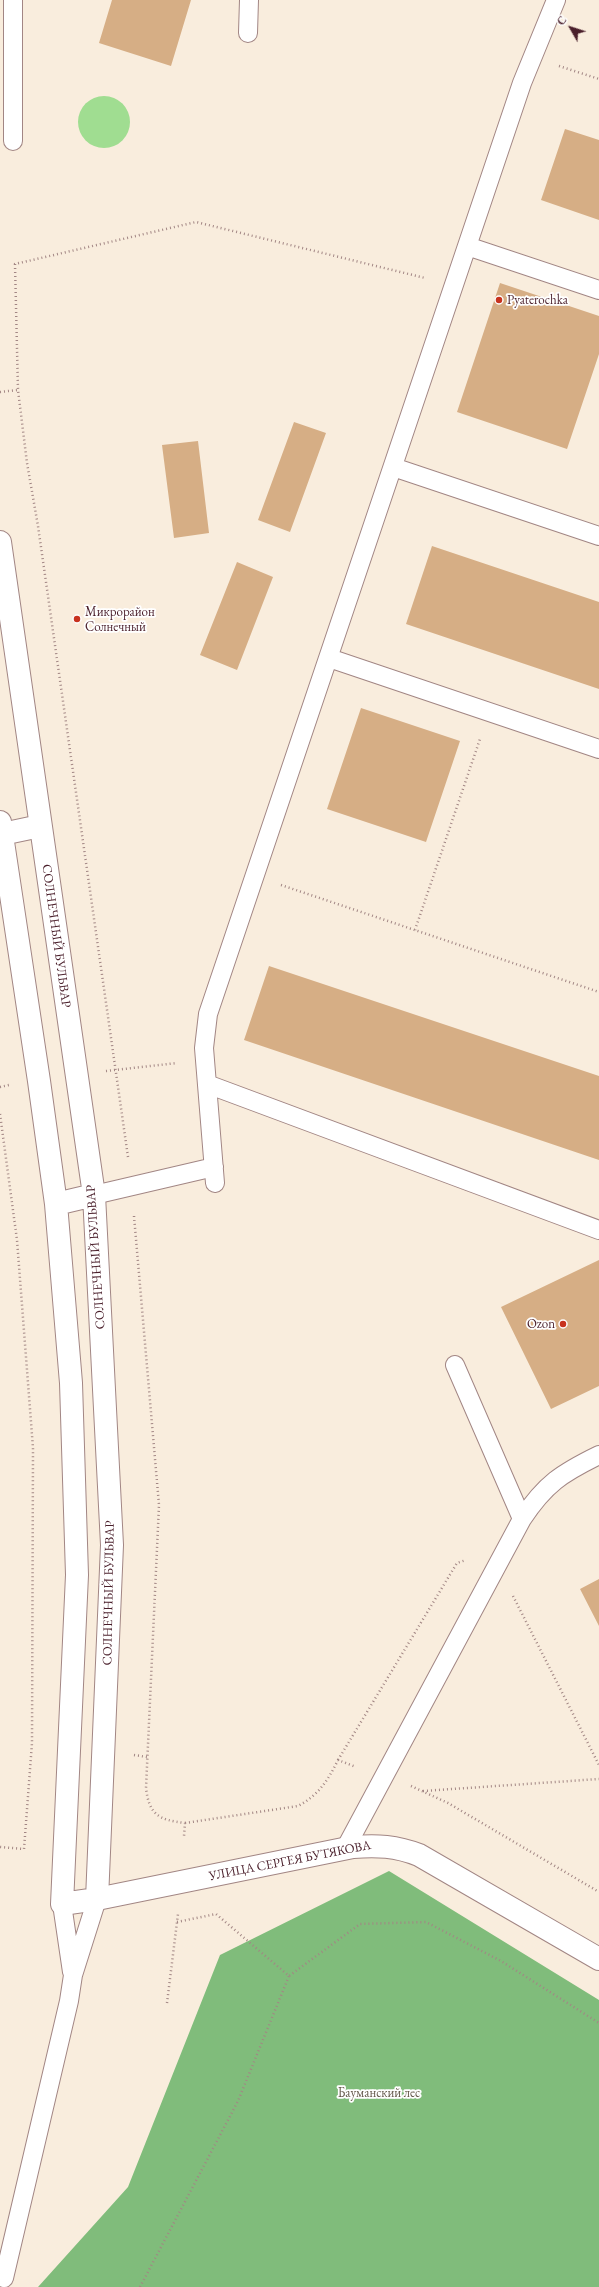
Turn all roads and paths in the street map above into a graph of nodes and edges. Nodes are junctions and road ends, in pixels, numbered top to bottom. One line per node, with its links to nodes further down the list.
1 (13, 0): 7 (lane)
2 (249, 0): 4 (lane)
3 (556, 0): 5 (lane)
4 (248, 33)
5 (532, 57): 6 (path); 8 (lane)
6 (599, 79)
7 (13, 141)
8 (467, 246): 9 (lane); 10 (lane)
9 (454, 285): 11 (path); 13 (lane)
10 (599, 290)
11 (18, 390): 12 (path); 25 (path)
12 (0, 392)
13 (393, 467): 14 (lane); 16 (lane)
14 (599, 536)
15 (0, 542): 19 (street, СОЛНЕЧНЫЙ БУЛЬВАР)
16 (328, 658): 17 (lane); 21 (lane)
17 (489, 712): 18 (lane); 22 (path)
18 (599, 749)
19 (40, 826): 20 (street); 29 (street, СОЛНЕЧНЫЙ БУЛЬВАР)
20 (1, 830): 30 (street, СОЛНЕЧНЫЙ БУЛЬВАР)
21 (255, 876): 22 (path); 24 (lane)
22 (415, 930): 23 (path)
23 (599, 992)
24 (205, 1059): 25 (path); 26 (lane)
25 (116, 1070): 28 (path)
26 (207, 1084): 28 (lane); 31 (lane)
27 (0, 1114): 42 (path)
28 (132, 1186): 29 (lane); 36 (path)
29 (94, 1195): 30 (street); 45 (street, СОЛНЕЧНЫЙ БУЛЬВАР)
30 (56, 1204): 46 (street, СОЛНЕЧНЫЙ БУЛЬВАР)
31 (599, 1230)
32 (455, 1365): 34 (lane)
33 (599, 1455): 34 (lane)
34 (522, 1519): 37 (lane)
35 (133, 1755): 36 (path)
36 (148, 1757): 40 (path)
37 (384, 1777): 39 (path); 40 (path); 43 (lane)
38 (599, 1779): 39 (path)
39 (423, 1791): 44 (path)
40 (185, 1823): 41 (path)
41 (184, 1836)
42 (0, 1847)
43 (345, 1849): 45 (street, УЛИЦА СЕРГЕЯ БУТЯКОВА); 47 (street, УЛИЦА СЕРГЕЯ БУТЯКОВА)
44 (599, 1892)
45 (97, 1899): 46 (street, УЛИЦА СЕРГЕЯ БУТЯКОВА); 48 (lane, СОЛНЕЧНЫЙ БУЛЬВАР)
46 (62, 1904): 48 (lane, СОЛНЕЧНЫЙ БУЛЬВАР)
47 (599, 1959)
48 (73, 1974): 52 (lane, СОЛНЕЧНЫЙ БУЛЬВАР)
49 (289, 1976): 50 (path); 51 (path); 53 (path)
50 (167, 2003)
51 (599, 2023)
52 (4, 2278)
53 (140, 2287)

